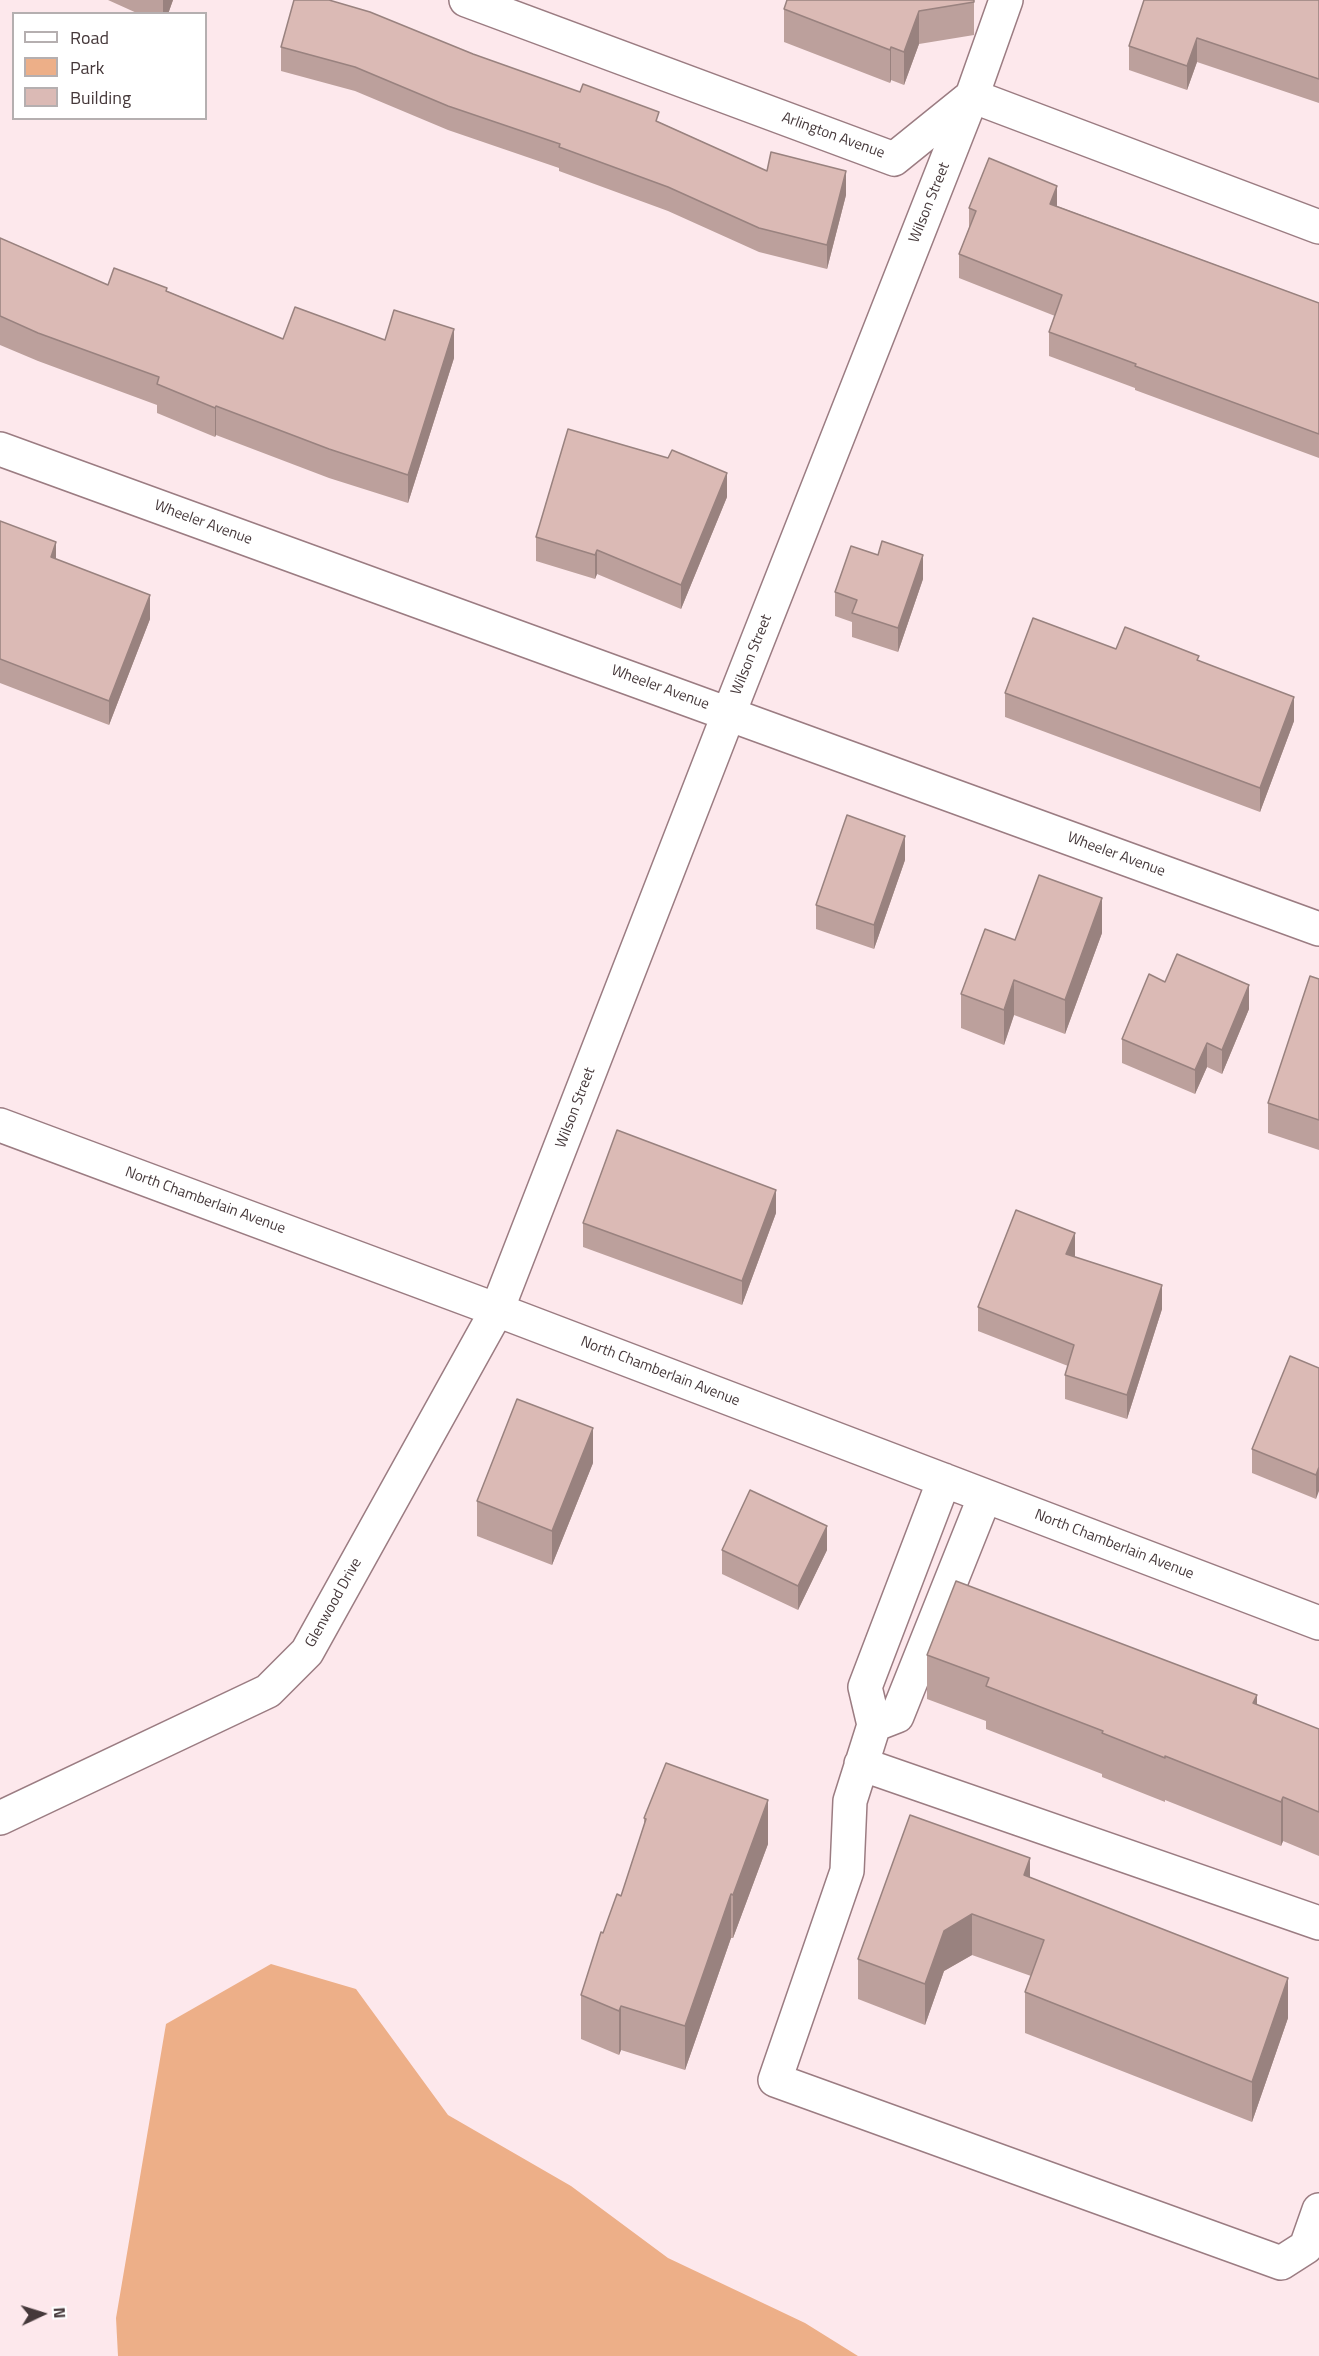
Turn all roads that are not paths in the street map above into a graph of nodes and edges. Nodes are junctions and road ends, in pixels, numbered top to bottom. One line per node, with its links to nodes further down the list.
1 (466, 0): 3 (street, Arlington Avenue)
2 (1006, 0): 3 (street, Wilson Street)
3 (972, 96): 4 (street); 6 (street, Wilson Street)
4 (1319, 227)
5 (0, 449): 6 (street, Wheeler Avenue)
6 (729, 713): 7 (street, Wheeler Avenue); 9 (street, Wilson Street)
7 (1319, 929)
8 (0, 1125): 9 (street, North Chamberlain Avenue)
9 (497, 1310): 10 (street, North Chamberlain Avenue); 15 (street, Glenwood Drive)
10 (944, 1480): 11 (street, North Chamberlain Avenue); 13 (street)
11 (985, 1496): 12 (street, North Chamberlain Avenue); 13 (street)
12 (1319, 1623)
13 (874, 1725): 14 (street)
14 (861, 1764): 16 (street); 17 (street)
15 (0, 1818)
16 (1319, 1923)
17 (1319, 2210)

